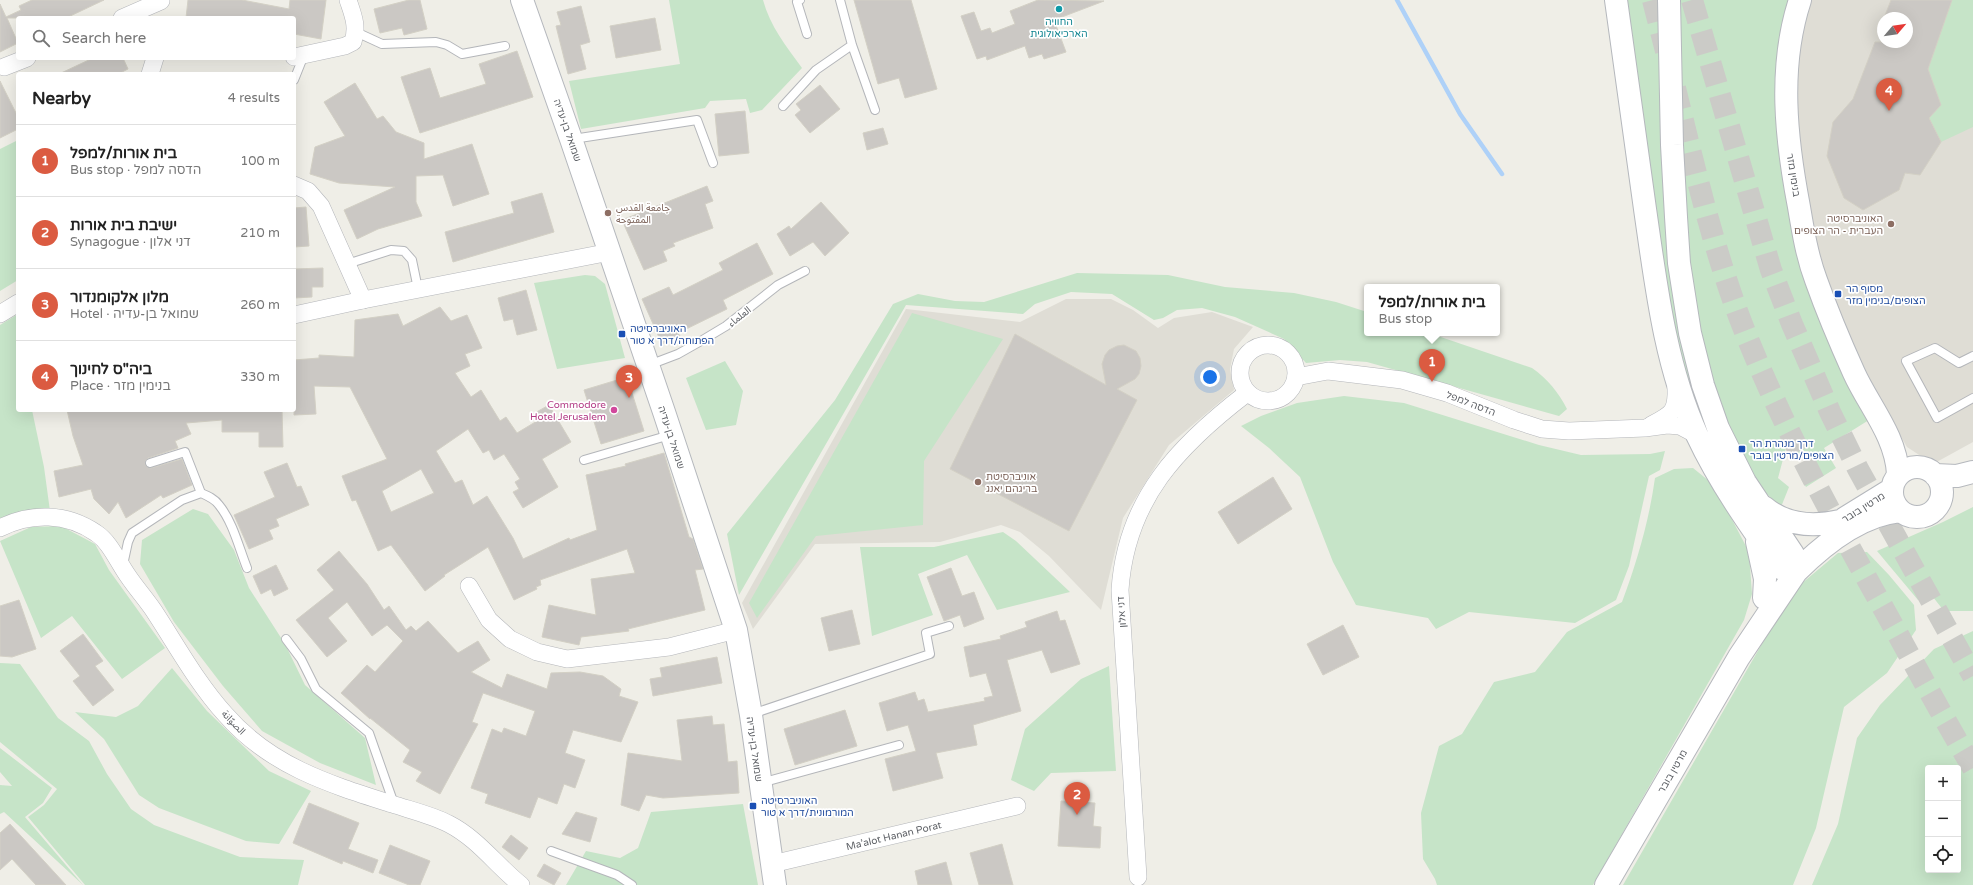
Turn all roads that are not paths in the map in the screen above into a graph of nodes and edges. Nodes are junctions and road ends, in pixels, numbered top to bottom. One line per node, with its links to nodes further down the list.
1 (348, 0): 10 (street)
2 (522, 0): 22 (street, שמואל בן-עדיה)
3 (800, 0): 11 (lane)
4 (840, 0): 12 (lane)
5 (1616, 0): 35 (street)
6 (1669, 0): 51 (street)
7 (161, 6): 9 (street)
8 (1798, 9): 40 (street, בנימין מזר)
9 (128, 16)
10 (356, 32): 13 (lane); 14 (street)
11 (807, 34)
12 (852, 45): 20 (lane); 21 (lane)
13 (505, 46)
14 (299, 56): 19 (lane)
15 (22, 60): 17 (street)
16 (154, 60): 18 (street)
17 (4, 67)
18 (150, 72)
19 (296, 72)
20 (783, 106)
21 (875, 110)
22 (572, 139): 23 (lane); 25 (street, שמואל בן-עדיה)
23 (713, 163)
24 (296, 187): 26 (street)
25 (610, 252): 28 (street); 34 (street, שמואל בן-עדיה)
26 (347, 264): 28 (lane); 29 (street)
27 (805, 271): 34 (lane, العلماء)
28 (418, 289): 29 (street)
29 (363, 300): 32 (street)
30 (16, 304): 31 (street)
31 (0, 314)
32 (296, 315)
33 (1973, 356): 38 (lane)
34 (648, 365): 41 (street, שמואל בן-עדיה)
35 (1676, 373): 39 (street, הדסה למפל); 42 (street)
36 (1296, 376): 37 (street); 37 (street); 39 (street, הדסה למפל)
37 (1247, 393): 72 (street, דני אלון)
38 (1973, 398)
39 (1646, 428): 42 (street, הדסה למפל)
40 (1885, 429): 45 (street, בנימין מזר); 47 (street, בנימין מזר)
41 (671, 435): 43 (lane); 62 (street, שמואל בן-עדיה)
42 (1697, 435): 55 (street)
43 (584, 460)
44 (150, 463): 49 (lane)
45 (1928, 471): 46 (street); 47 (street); 50 (street)
46 (1973, 472)
47 (1895, 481): 52 (street); 53 (street, מרטין בובר)
48 (1973, 483): 50 (street)
49 (201, 493): 57 (lane); 58 (lane)
50 (1941, 499): 52 (street)
51 (1757, 501): 53 (street); 56 (street)
52 (1900, 510): 56 (street, מרטין בובר)
53 (1840, 521): 56 (street, מרטין בובר)
54 (0, 528): 57 (street, الصوّانة)
55 (1755, 533): 56 (street); 60 (street)
56 (1790, 564): 60 (street, מרטין בובר); 64 (street, מרטין בובר)
57 (122, 568): 68 (street, الصوّانة)
58 (247, 568)
59 (469, 586): 62 (street)
60 (1764, 598): 64 (street, מרטין בובר)
61 (949, 626): 65 (lane)
62 (736, 630): 65 (street, שמואל בן-עדיה)
63 (286, 639): 68 (lane)
64 (1739, 657): 75 (street, מרטין בובר)
65 (751, 715): 67 (street, שמואל בן-עדיה)
66 (899, 745): 67 (lane)
67 (760, 783): 71 (street, שמואל בן-עדיה)
68 (394, 805): 73 (street, الصوّانة)
69 (1017, 806): 71 (street, Ma’alot Hanan Porat)
70 (551, 851): 74 (lane)
71 (773, 875)
72 (1138, 877)
73 (520, 885)
74 (632, 885)
75 (1606, 885)

